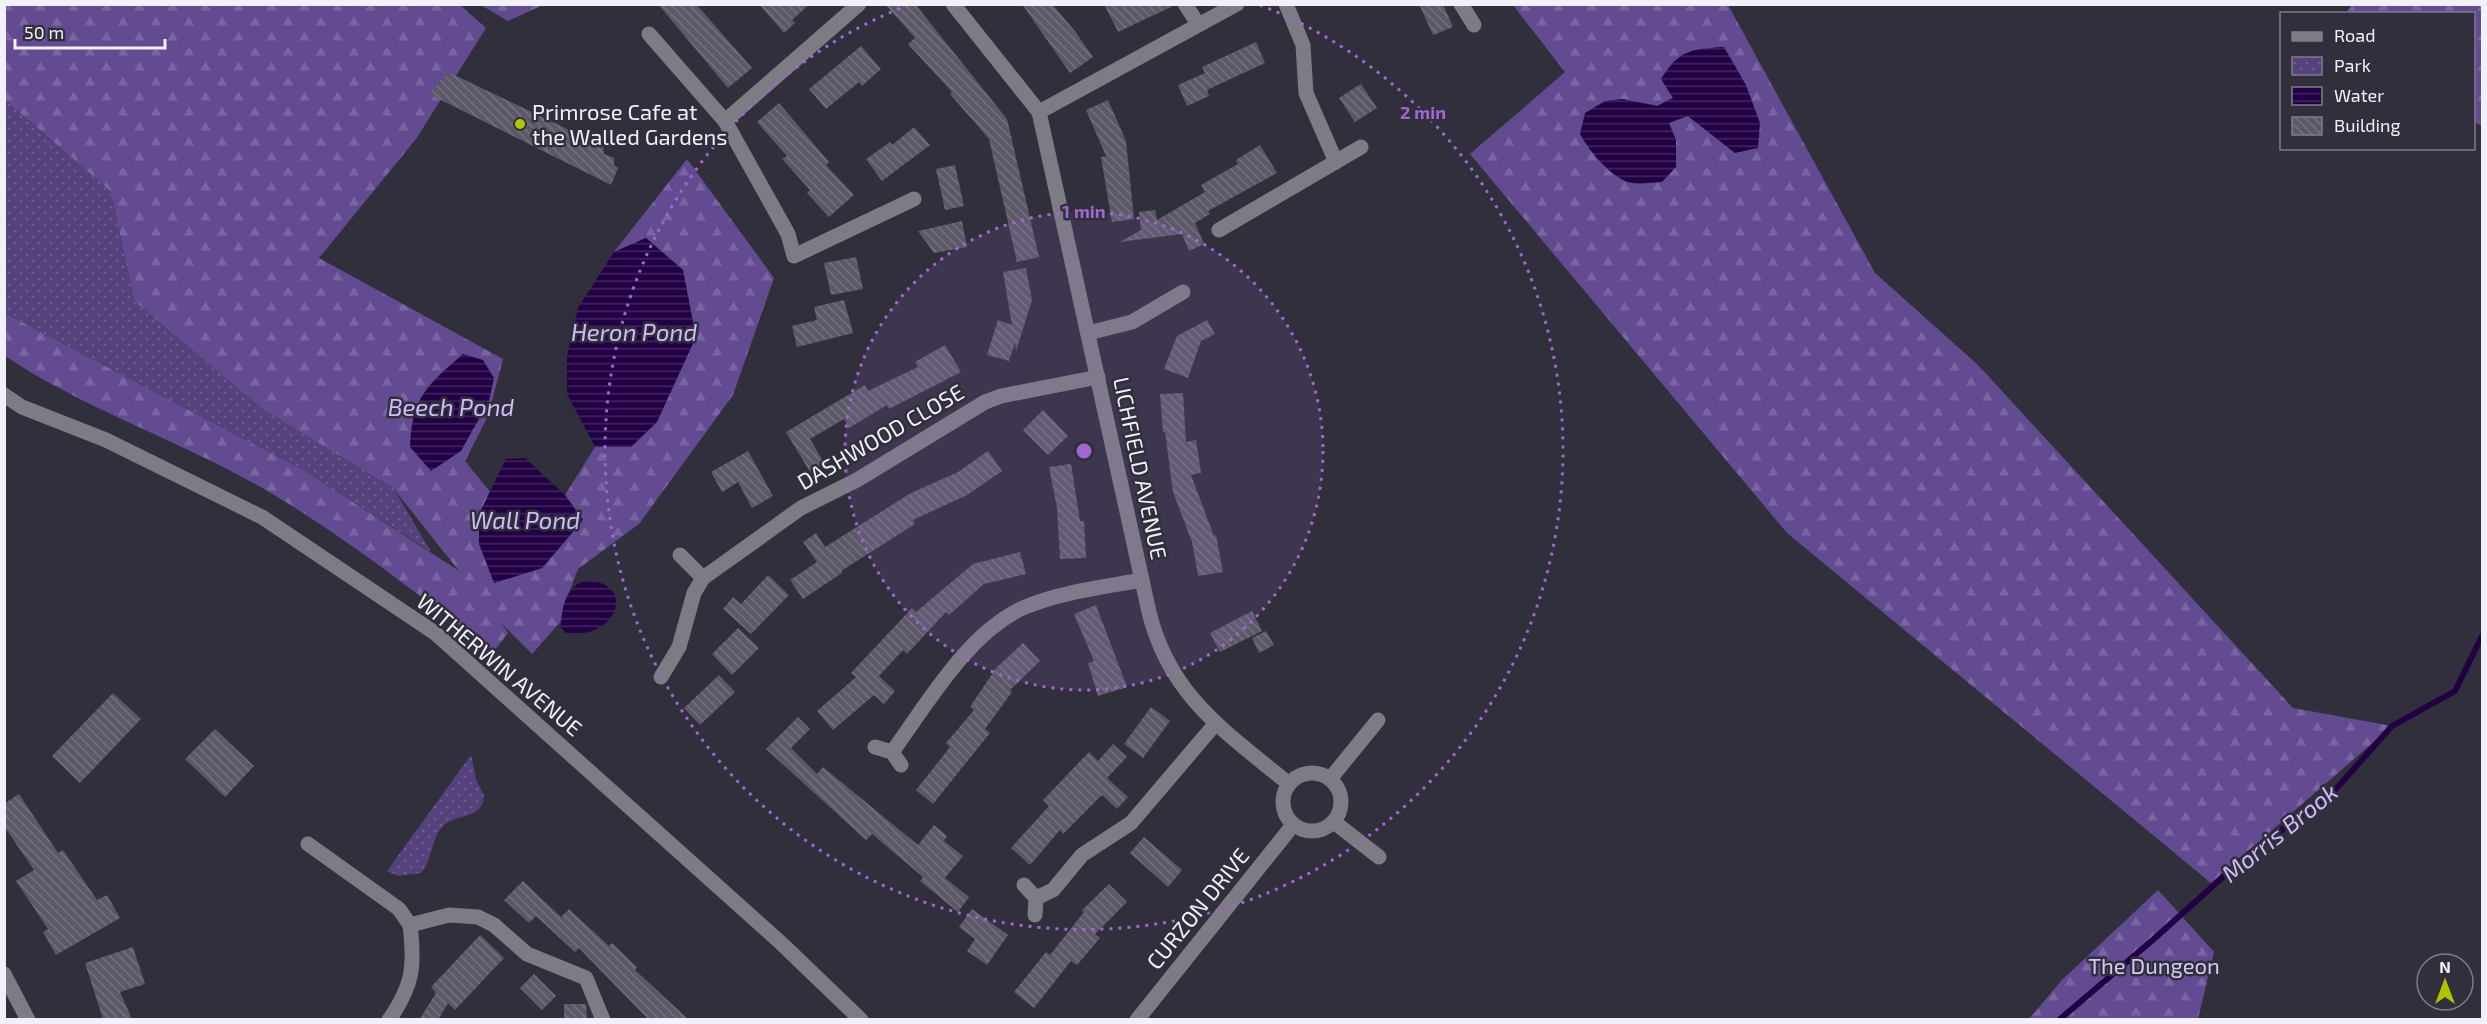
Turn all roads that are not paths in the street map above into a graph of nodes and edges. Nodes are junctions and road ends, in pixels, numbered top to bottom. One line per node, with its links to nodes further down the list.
1 (859, 4): 11 (street)
2 (953, 4): 10 (street)
3 (1185, 4): 7 (street)
4 (1237, 4): 7 (street)
5 (1286, 4): 13 (street)
6 (1461, 4): 8 (street)
7 (1198, 24): 10 (street)
8 (1474, 25)
9 (649, 34): 11 (street)
10 (1039, 112): 17 (street, LICHFIELD AVENUE)
11 (725, 121): 14 (street)
12 (1361, 147): 13 (street)
13 (1336, 162): 15 (street)
14 (914, 199)
15 (1219, 230)
16 (1183, 292): 17 (street)
17 (1088, 333): 18 (street, LICHFIELD AVENUE)
18 (1098, 377): 23 (street, DASHWOOD CLOSE); 24 (street, LICHFIELD AVENUE)
19 (4, 395): 21 (street, WITHERWIN AVENUE)
20 (4, 405): 21 (street, WITHERWIN AVENUE)
21 (22, 407): 43 (street, WITHERWIN AVENUE)
22 (680, 555): 23 (street)
23 (703, 578): 25 (street, DASHWOOD CLOSE)
24 (1142, 580): 27 (street, LICHFIELD AVENUE); 28 (street)
25 (661, 677)
26 (1378, 720): 29 (street)
27 (1216, 723): 30 (street, LICHFIELD AVENUE); 36 (street)
28 (875, 747)
29 (1330, 779): 30 (street); 31 (street)
30 (1289, 784): 32 (street)
31 (1334, 822): 32 (street); 34 (street)
32 (1293, 825): 44 (street, CURZON DRIVE)
33 (308, 844): 38 (street)
34 (1379, 857)
35 (1024, 885): 36 (street)
36 (1036, 897): 37 (street)
37 (1035, 915)
38 (410, 925): 41 (street); 42 (street)
39 (4, 974): 40 (street)
40 (28, 1020)
41 (388, 1020)
42 (603, 1020)
43 (861, 1020)
44 (1137, 1020)

